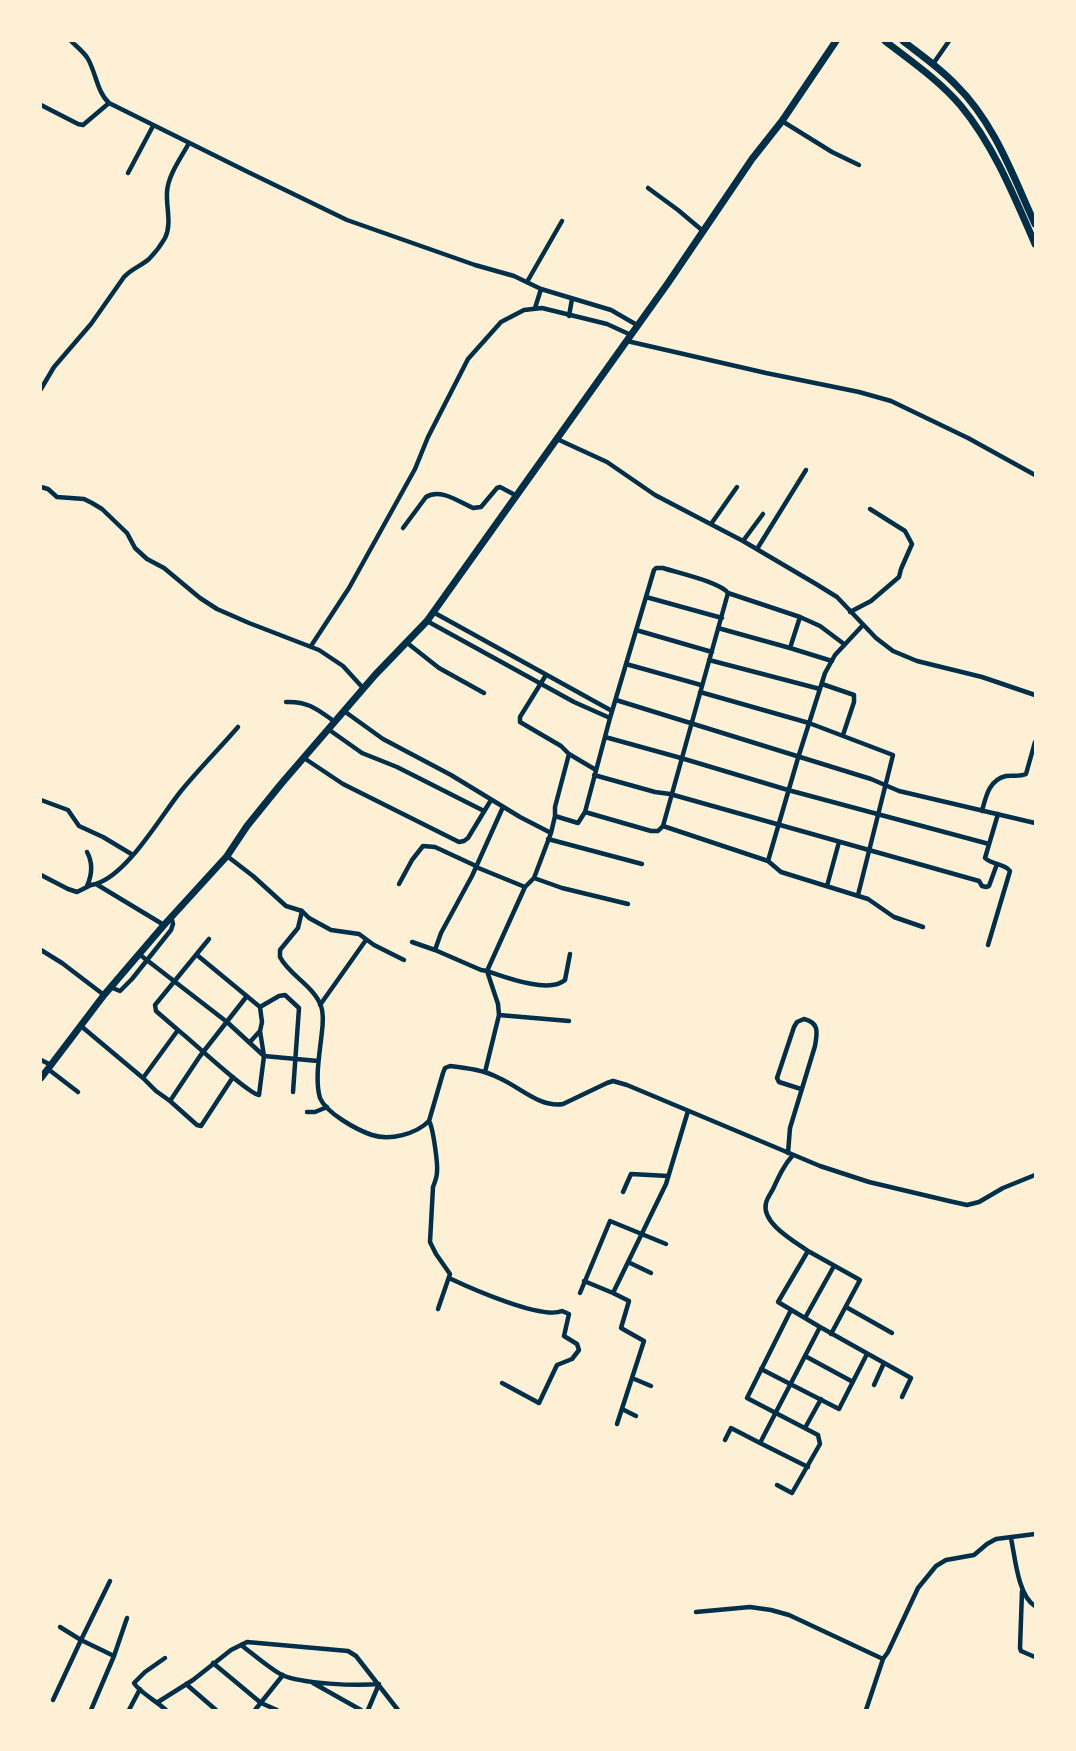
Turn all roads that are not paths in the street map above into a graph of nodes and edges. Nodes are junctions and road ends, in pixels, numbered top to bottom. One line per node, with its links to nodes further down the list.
1 (71, 41): 7 (street)
2 (836, 41): 9 (main road)
3 (885, 41): 18 (main road)
4 (903, 41): 6 (main road)
5 (949, 41): 6 (street)
6 (933, 64): 16 (main road)
7 (109, 104): 8 (street); 10 (street)
8 (41, 105)
9 (782, 121): 12 (street); 17 (main road)
10 (153, 126): 11 (street); 13 (street)
11 (189, 143): 19 (street); 26 (street)
12 (859, 165)
13 (128, 173)
14 (648, 188): 17 (street)
15 (562, 221): 19 (street)
16 (1035, 224)
17 (703, 231): 24 (main road)
18 (1035, 244)
19 (527, 282): 20 (street)
20 (541, 289): 21 (street); 22 (street)
21 (572, 299): 23 (street); 24 (street)
22 (535, 308): 23 (street); 51 (street)
23 (569, 316): 25 (street)
24 (637, 325): 25 (main road)
25 (629, 338): 27 (main road); 29 (street)
26 (41, 389)
27 (557, 439): 32 (main road); 35 (street)
28 (806, 470): 38 (street)
29 (1035, 475)
30 (41, 487): 51 (street)
31 (737, 487): 35 (street)
32 (517, 496): 36 (street); 41 (main road)
33 (870, 509): 42 (street)
34 (764, 514): 37 (street)
35 (711, 524): 37 (street)
36 (403, 528)
37 (743, 541): 38 (street)
38 (757, 550): 42 (street)
39 (728, 593): 40 (street); 43 (street); 44 (street)
40 (646, 596): 44 (street); 48 (street)
41 (433, 612): 45 (main road); 53 (street)
42 (850, 612): 46 (street)
43 (800, 616): 50 (street); 52 (street)
44 (722, 618): 47 (street)
45 (427, 621): 49 (main road); 55 (street)
46 (863, 625): 50 (street); 67 (street)
47 (718, 628): 52 (street); 54 (street)
48 (636, 630): 54 (street); 58 (street)
49 (406, 642): 63 (main road); 65 (street)
50 (844, 644): 57 (street)
51 (311, 646): 63 (street)
52 (790, 648): 57 (street)
53 (503, 651): 55 (street); 59 (street)
54 (712, 652): 56 (street)
55 (496, 660): 60 (street)
56 (709, 660): 61 (street); 62 (street)
57 (832, 661): 62 (street)
58 (626, 664): 61 (street); 68 (street)
59 (546, 674): 60 (street); 66 (street)
60 (540, 683): 70 (street); 82 (street)
61 (701, 685): 64 (street)
62 (821, 687): 75 (street); 79 (street)
63 (364, 688): 71 (main road)
64 (700, 692): 75 (street); 76 (street)
65 (484, 693)
66 (579, 693): 70 (street); 72 (street)
67 (1035, 695)
68 (616, 700): 72 (street); 76 (street)
69 (286, 702): 74 (street)
70 (574, 702): 73 (street)
71 (344, 711): 74 (main road); 91 (street)
72 (612, 711): 73 (street)
73 (610, 718): 80 (street)
74 (335, 722): 78 (main road)
75 (809, 723): 79 (street); 85 (street)
76 (692, 724): 84 (street); 85 (street)
77 (238, 728): 108 (street)
78 (328, 729): 83 (main road); 94 (street)
79 (843, 735): 87 (street)
80 (606, 737): 84 (street); 86 (street)
81 (1035, 742): 93 (street)
82 (569, 754): 86 (street); 98 (street)
83 (304, 758): 94 (street); 109 (main road)
84 (681, 758): 88 (street); 89 (street)
85 (798, 758): 87 (street); 88 (street)
86 (595, 772): 89 (street); 95 (street)
87 (887, 785): 93 (street); 96 (street)
88 (788, 790): 96 (street); 100 (street)
89 (670, 794): 100 (street); 101 (street)
90 (41, 800): 108 (street)
91 (491, 800): 92 (street); 94 (street)
92 (503, 807): 102 (street); 113 (street)
93 (982, 810): 97 (street)
94 (484, 811)
95 (585, 812): 98 (street); 101 (street)
96 (878, 814): 105 (street); 106 (street)
97 (998, 814): 99 (street); 105 (street)
98 (555, 816): 102 (street)
99 (1035, 823)
100 (778, 825): 104 (street); 110 (street)
101 (662, 826): 110 (street)
102 (551, 833): 103 (street)
103 (548, 839): 111 (street); 115 (street)
104 (839, 842): 106 (street); 118 (street)
105 (989, 844): 112 (street)
106 (870, 850): 112 (street); 121 (street)
107 (87, 852): 119 (street)
108 (133, 855): 116 (street)
109 (227, 856): 123 (street); 124 (main road)
110 (768, 861): 118 (street)
111 (642, 864)
112 (997, 864): 130 (street)
113 (476, 866): 117 (street); 120 (street); 132 (street)
114 (41, 875): 119 (street)
115 (534, 878): 120 (street); 122 (street)
116 (96, 884): 119 (street); 125 (street)
117 (399, 884)
118 (827, 886): 121 (street)
119 (87, 887)
120 (526, 887): 138 (street)
121 (858, 895): 126 (street)
122 (628, 904)
123 (302, 911): 128 (street); 143 (street)
124 (171, 916): 125 (main road); 136 (street)
125 (164, 925): 133 (main road)
126 (923, 927)
127 (209, 939): 135 (street)
128 (366, 940): 137 (street); 143 (street)
129 (412, 942): 132 (street)
130 (988, 945)
131 (41, 950): 141 (street)
132 (435, 950): 138 (street)
133 (139, 954): 136 (street); 140 (main road)
134 (570, 954): 138 (street)
135 (197, 955): 139 (street); 142 (street)
136 (147, 959): 139 (street); 140 (street)
137 (404, 960)
138 (486, 971): 145 (street)
139 (175, 981): 147 (street); 149 (street)
140 (110, 988): 141 (main road)
141 (104, 995): 148 (main road)
142 (248, 996): 144 (street); 147 (street)
143 (320, 1005): 156 (street)
144 (260, 1007): 150 (street); 154 (street)
145 (499, 1015): 146 (street); 158 (street)
146 (569, 1021)
147 (228, 1022): 151 (street); 152 (street)
148 (81, 1026): 157 (main road); 161 (street)
149 (178, 1030): 152 (street); 161 (street)
150 (260, 1032): 151 (street); 153 (street)
151 (250, 1042): 153 (street)
152 (204, 1051): 159 (street); 165 (street)
153 (264, 1056): 154 (street); 159 (street)
154 (296, 1059): 156 (street); 164 (street)
155 (41, 1060): 157 (street)
156 (318, 1062): 166 (street)
157 (49, 1067): 160 (main road); 163 (street)
158 (485, 1072): 167 (street); 169 (street)
159 (233, 1077): 165 (street)
160 (41, 1078)
161 (144, 1078): 165 (street)
162 (801, 1089): 162 (street); 170 (street)
163 (78, 1092)
164 (293, 1092)
165 (170, 1101)
166 (327, 1106): 168 (street); 169 (street)
167 (688, 1111): 170 (street); 172 (street)
168 (307, 1112)
169 (429, 1121): 180 (street)
170 (791, 1154): 171 (street); 176 (street)
171 (1035, 1175)
172 (668, 1176): 173 (street); 174 (street)
173 (623, 1192)
174 (642, 1234): 175 (street); 177 (street); 181 (street)
175 (666, 1244)
176 (808, 1251): 178 (street); 186 (street)
177 (628, 1262): 179 (street); 183 (street)
178 (834, 1266): 184 (street); 187 (street)
179 (650, 1273)
180 (449, 1278): 185 (street); 197 (street)
181 (584, 1281): 182 (street); 183 (street)
182 (580, 1293)
183 (613, 1293): 195 (street)
184 (846, 1306): 189 (street); 190 (street)
185 (438, 1309)
186 (791, 1310): 187 (street); 194 (street)
187 (805, 1318): 188 (street)
188 (820, 1327): 190 (street); 192 (street)
189 (892, 1333)
190 (831, 1334): 191 (street)
191 (867, 1354): 193 (street); 196 (street)
192 (805, 1356): 196 (street); 198 (street)
193 (884, 1364): 199 (street); 201 (street)
194 (761, 1369): 198 (street); 204 (street)
195 (632, 1378): 200 (street); 203 (street)
196 (853, 1382): 202 (street)
197 (502, 1383)
198 (791, 1383): 202 (street); 204 (street)
199 (874, 1385)
200 (651, 1386)
201 (902, 1397)
202 (821, 1399): 207 (street)
203 (622, 1409): 205 (street); 206 (street)
204 (776, 1413): 207 (street); 209 (street)
205 (636, 1416)
206 (617, 1424)
207 (805, 1428): 210 (street)
208 (725, 1440): 209 (street)
209 (760, 1443): 210 (street)
210 (808, 1467): 211 (street)
211 (777, 1485)
212 (1035, 1534): 213 (street)
213 (1011, 1538): 215 (street); 225 (street)
214 (110, 1581): 220 (street)
215 (1022, 1591): 216 (street); 223 (street)
216 (1035, 1606)
217 (696, 1612): 225 (street)
218 (127, 1618): 222 (street)
219 (60, 1627): 220 (street)
220 (81, 1640): 222 (street); 232 (street)
221 (241, 1645): 226 (street); 227 (street); 230 (street)
222 (114, 1656): 235 (street)
223 (1035, 1657)
224 (166, 1658): 231 (street)
225 (883, 1659): 244 (street)
226 (213, 1663): 229 (street); 234 (street)
227 (282, 1675): 228 (street); 234 (street)
228 (309, 1681): 230 (street); 241 (street)
229 (186, 1684): 233 (street); 238 (street)
230 (379, 1684): 242 (street); 243 (street)
231 (140, 1689): 233 (street); 236 (street)
232 (53, 1700)
233 (158, 1702): 237 (street)
234 (261, 1703): 239 (street); 240 (street)
235 (91, 1710)
236 (128, 1710)
237 (166, 1710)
238 (216, 1710)
239 (256, 1710)
240 (277, 1710)
241 (361, 1710)
242 (368, 1710)
243 (398, 1710)
244 (866, 1710)

